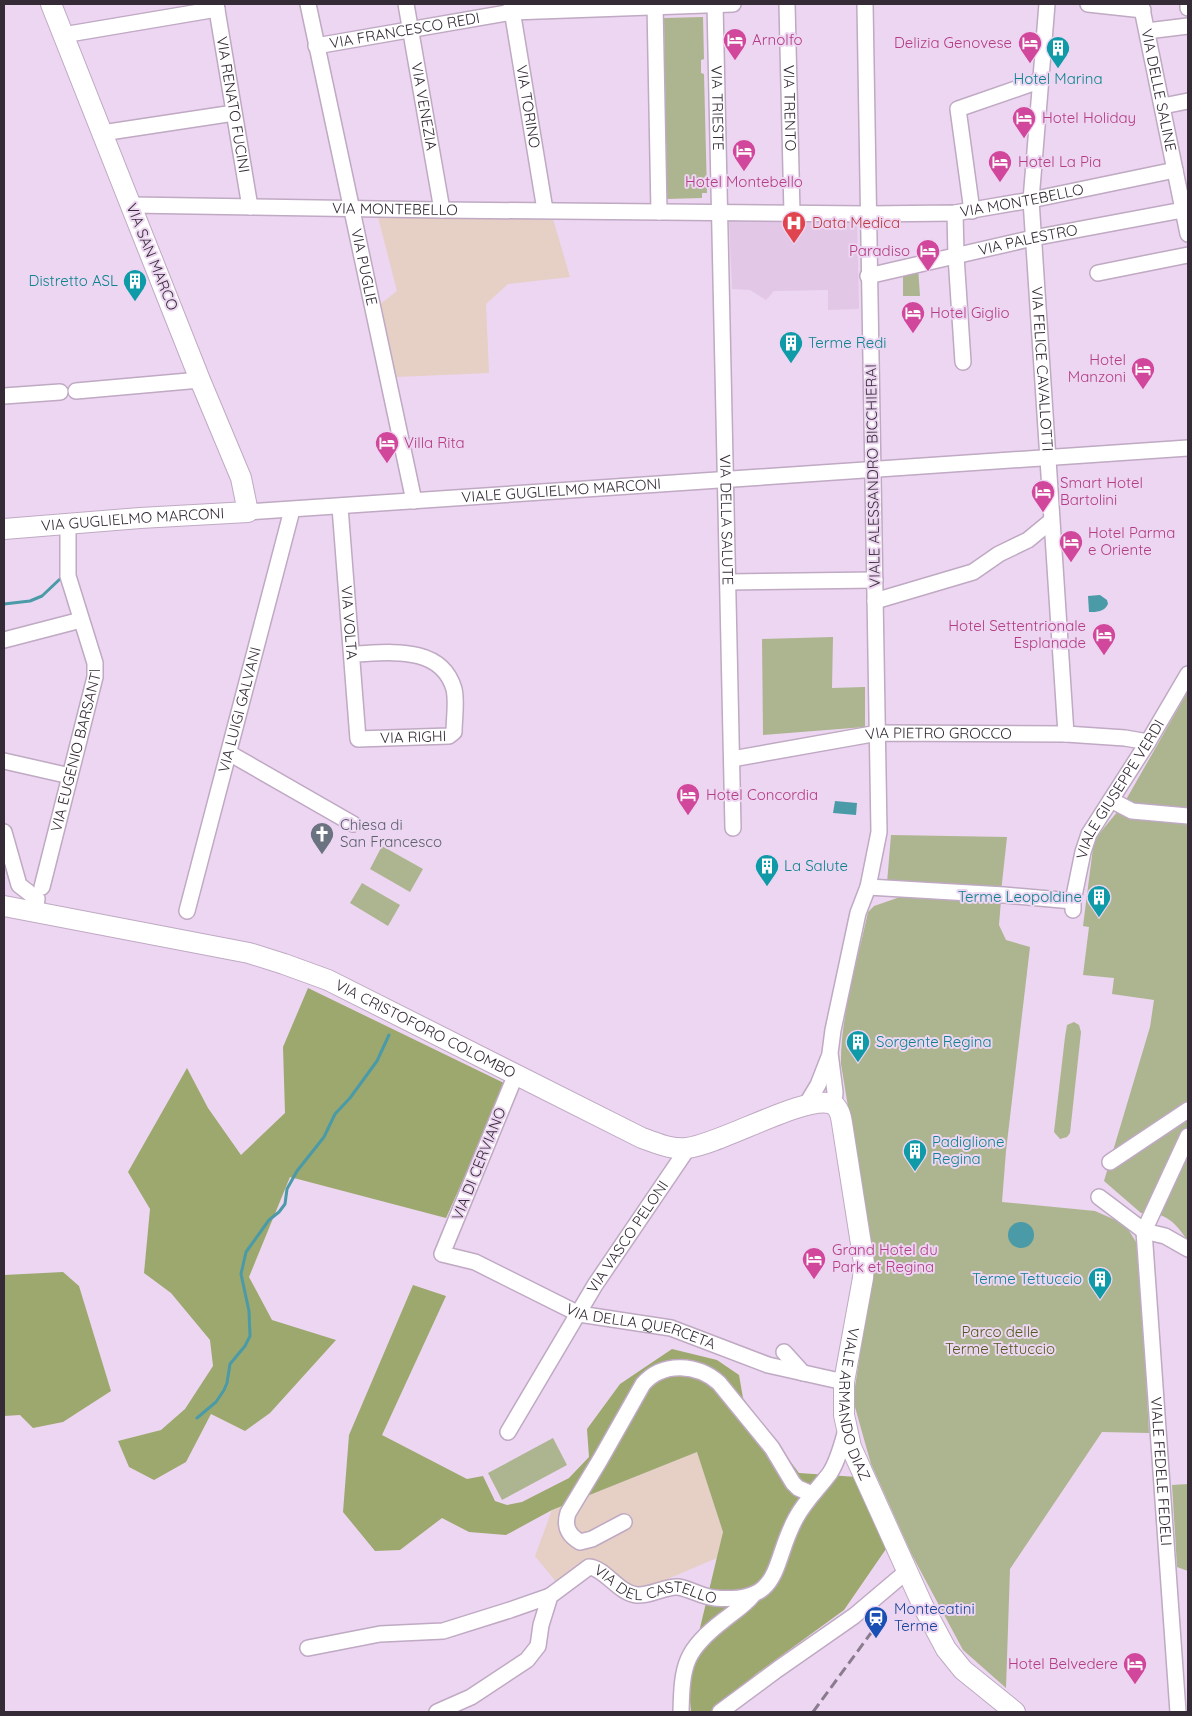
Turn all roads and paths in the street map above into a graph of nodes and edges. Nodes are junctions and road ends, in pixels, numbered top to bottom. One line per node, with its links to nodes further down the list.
1 (51, 4): 19 (main road, VIA SAN MARCO)
2 (308, 4): 20 (street, VIA PUGLIE)
3 (406, 4): 17 (street, VIA VENEZIA)
4 (715, 4): 5 (street, VIA FRANCESCO REDI); 11 (street, VIA FRANCESCO REDI); 36 (street, VIA TRIESTE)
5 (733, 4)
6 (787, 4): 37 (street, VIA TRENTO)
7 (865, 4): 39 (street, VIALE ALESSANDRO BICCHIERAI)
8 (1047, 4): 21 (street, VIA FELICE CAVALLOTTI)
9 (1088, 4): 13 (street)
10 (1188, 4): 15 (street)
11 (655, 5): 14 (street, VIA FRANCESCO REDI); 35 (street)
12 (217, 6): 19 (street); 24 (street, VIA RENATO FUCINI)
13 (1142, 7): 18 (street, VIA DELLE SALINE)
14 (512, 8): 17 (street, VIA FRANCESCO REDI); 32 (street, VIA TORINO)
15 (1188, 8)
16 (1188, 26): 18 (street)
17 (411, 31): 20 (street, VIA FRANCESCO REDI); 31 (street, VIA VENEZIA)
18 (1147, 31): 23 (street, VIA DELLE SALINE)
19 (63, 34): 25 (main road, VIA SAN MARCO)
20 (316, 46): 30 (street, VIA PUGLIE)
21 (1039, 81): 27 (street, VIA FELICE CAVALLOTTI); 34 (street)
22 (1188, 101): 23 (street)
23 (1163, 106): 26 (street, VIA DELLE SALINE)
24 (234, 113): 25 (street); 29 (street, VIA RENATO FUCINI)
25 (102, 133): 28 (main road, VIA SAN MARCO)
26 (1175, 170): 27 (street, VIA MONTEBELLO); 33 (street, VIA DELLE SALINE)
27 (1031, 200): 34 (street, VIA MONTEBELLO); 41 (street, VIA FELICE CAVALLOTTI)
28 (131, 205): 29 (street, VIA MONTEBELLO); 47 (main road, VIA SAN MARCO)
29 (250, 207): 30 (street, VIA MONTEBELLO)
30 (351, 208): 31 (street, VIA MONTEBELLO); 55 (street, VIA PUGLIE)
31 (442, 210): 32 (street, VIA MONTEBELLO)
32 (545, 210): 35 (street, VIA MONTEBELLO)
33 (1186, 210): 40 (street, VIA DELLE SALINE); 41 (street, VIA PALESTRO)
34 (972, 211): 38 (street, VIA MONTEBELLO)
35 (659, 212): 36 (street, VIA MONTEBELLO)
36 (719, 212): 37 (street, VIA MONTEBELLO); 54 (street, VIA DELLA SALUTE)
37 (792, 213): 39 (street, VIA MONTEBELLO)
38 (956, 213): 39 (street, VIA MONTEBELLO); 43 (street)
39 (867, 214): 45 (street, VIALE ALESSANDRO BICCHIERAI)
40 (1188, 234)
41 (1033, 238): 43 (street, VIA PALESTRO); 52 (street, VIA FELICE CAVALLOTTI)
42 (1188, 255): 44 (street)
43 (956, 256): 45 (street, VIA PALESTRO); 46 (street)
44 (1098, 273)
45 (868, 276): 53 (street, VIALE ALESSANDRO BICCHIERAI)
46 (963, 362)
47 (200, 380): 48 (street); 58 (main road, VIA SAN MARCO)
48 (76, 391)
49 (60, 392): 50 (street)
50 (4, 396)
51 (1188, 448): 52 (street, VIALE GUGLIELMO MARCONI)
52 (1047, 459): 53 (street, VIALE GUGLIELMO MARCONI); 59 (street, VIA FELICE CAVALLOTTI)
53 (873, 470): 54 (street, VIALE GUGLIELMO MARCONI); 62 (street, VIALE ALESSANDRO BICCHIERAI)
54 (725, 480): 55 (street, VIALE GUGLIELMO MARCONI); 63 (street, VIA DELLA SALUTE)
55 (414, 501): 56 (street, VIALE GUGLIELMO MARCONI)
56 (340, 506): 57 (street, VIALE GUGLIELMO MARCONI); 67 (street, VIA VOLTA)
57 (292, 510): 58 (street, VIALE GUGLIELMO MARCONI); 73 (street, VIA LUIGI GALVANI)
58 (248, 512): 60 (main road, VIA GUGLIELMO MARCONI)
59 (1051, 521): 64 (street); 70 (street, VIA FELICE CAVALLOTTI)
60 (68, 524): 61 (main road, VIA GUGLIELMO MARCONI); 65 (street, VIA EUGENIO BARSANTI)
61 (8, 530)
62 (875, 580): 63 (street); 64 (street, VIALE ALESSANDRO BICCHIERAI)
63 (728, 582): 74 (street, VIA DELLA SALUTE)
64 (875, 602): 69 (street, VIALE ALESSANDRO BICCHIERAI)
65 (81, 620): 66 (street); 76 (street, VIA EUGENIO BARSANTI)
66 (4, 640)
67 (352, 654): 71 (street, VIA VOLTA); 71 (street, VIA RIGHI)
68 (1188, 674): 72 (street, VIALE GIUSEPPE VERDI)
69 (878, 733): 70 (street, VIA PIETRO GROCCO); 74 (street, VIA PIETRO GROCCO); 82 (street, VIALE ALESSANDRO BICCHIERAI)
70 (1066, 734): 72 (street, VIA PIETRO GROCCO)
71 (358, 739)
72 (1148, 742): 77 (street, VIALE GIUSEPPE VERDI)
73 (228, 753): 79 (street); 85 (street, VIA LUIGI GALVANI)
74 (732, 759): 80 (street, VIA DELLA SALUTE)
75 (4, 761): 76 (street)
76 (70, 776): 83 (street, VIA EUGENIO BARSANTI)
77 (1110, 800): 78 (street); 82 (street, VIALE GIUSEPPE VERDI)
78 (1188, 816)
79 (353, 824)
80 (733, 828)
81 (4, 832): 86 (street)
82 (868, 887): 87 (street, VIALE ARMANDO DIAZ)
83 (42, 888)
84 (4, 906): 86 (main road, VIA CRISTOFORO COLOMBO)
85 (187, 911)
86 (35, 912): 88 (main road, VIA CRISTOFORO COLOMBO)
87 (830, 1053): 89 (street, VIALE ARMANDO DIAZ); 90 (street, VIALE ARMANDO DIAZ)
88 (516, 1074): 93 (main road, VIA CRISTOFORO COLOMBO); 98 (street, VIA DI CERVIANO)
89 (834, 1104): 90 (main road, VIA CRISTOFORO COLOMBO); 102 (main road, VIALE ARMANDO DIAZ)
90 (806, 1105): 93 (main road, VIA CRISTOFORO COLOMBO)
91 (1188, 1110): 94 (street)
92 (1188, 1136): 96 (street)
93 (688, 1148): 99 (street, VIA VASCO PELONI)
94 (1110, 1162)
95 (1099, 1197): 96 (street)
96 (1144, 1231): 97 (street); 115 (street, VIALE FEDELE FEDELI)
97 (1188, 1249)
98 (442, 1254): 99 (street, VIA DELLA QUERCETA)
99 (579, 1314): 101 (street, VIA DELLA QUERCETA); 104 (street, VIA VASCO PELONI)
100 (784, 1352): 101 (street)
101 (804, 1374): 102 (street, VIA DELLA QUERCETA)
102 (844, 1382): 103 (main road, VIALE ARMANDO DIAZ)
103 (846, 1430): 105 (street); 107 (main road, VIALE ARMANDO DIAZ)
104 (508, 1432)
105 (812, 1494): 106 (street); 108 (street)
106 (624, 1522)
107 (906, 1572): 113 (street); 114 (main road, VIALE ARMANDO DIAZ)
108 (753, 1595): 109 (street, VIA DEL CASTELLO); 112 (street)
109 (550, 1596): 110 (street); 111 (street)
110 (308, 1648)
111 (437, 1712)
112 (681, 1712)
113 (720, 1712)
114 (1015, 1712)
115 (1178, 1712)

